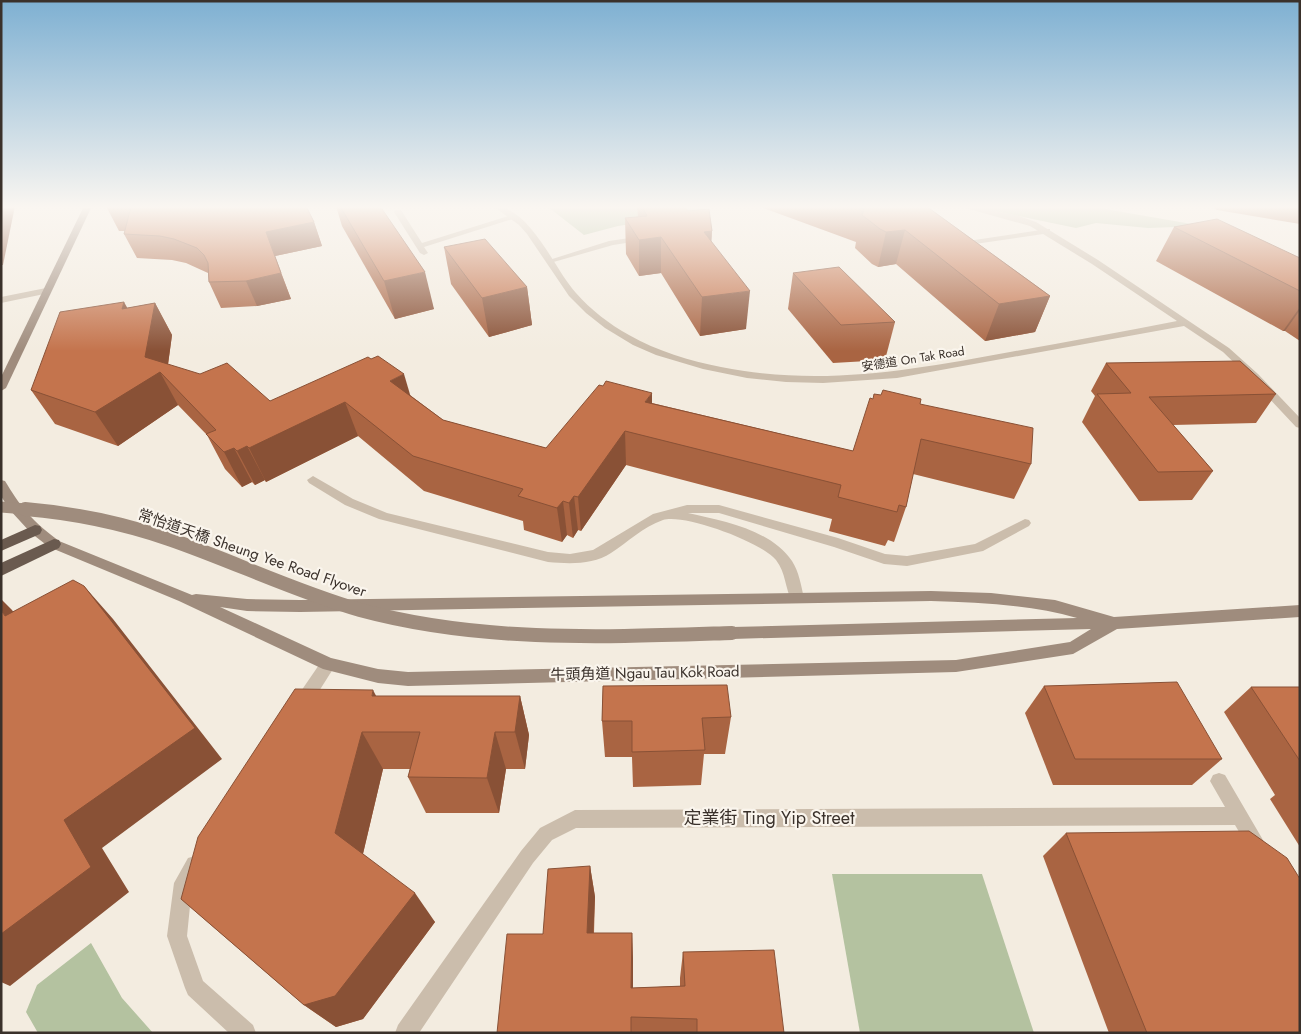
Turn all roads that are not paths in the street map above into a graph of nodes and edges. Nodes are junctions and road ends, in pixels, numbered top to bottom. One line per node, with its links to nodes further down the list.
1 (64, 254): 6 (main road)
2 (546, 254): 5 (street, 安德道 On Tak Road)
3 (573, 254): 5 (street)
4 (1082, 254): 8 (street)
5 (550, 261): 8 (street, 安德道 On Tak Road)
6 (46, 291): 7 (street); 9 (main road)
7 (1, 300)
8 (1184, 323): 10 (street)
9 (1, 388)
10 (1300, 425)
11 (312, 480): 14 (street)
12 (1, 484): 16 (main road, 牛頭角道 Ngau Tau Kok Road)
13 (1, 506): 24 (main road, 常怡道天橋 Sheung Yee Road Flyover, bridge)
14 (671, 513): 15 (street); 21 (street)
15 (1025, 523)
16 (35, 530): 17 (main road, 牛頭角道 Ngau Tau Kok Road); 18 (highway)
17 (54, 544): 19 (highway); 20 (main road, 牛頭角道 Ngau Tau Kok Road)
18 (1, 546)
19 (1, 570)
20 (184, 598): 21 (main road, 牛頭角道 Ngau Tau Kok Road); 25 (main road, 牛頭角道 Ngau Tau Kok Road)
21 (797, 598): 23 (main road, 牛頭角道 Ngau Tau Kok Road)
22 (1300, 611): 23 (main road, 牛頭角道 Ngau Tau Kok Road)
23 (1114, 623): 24 (main road, 牛頭角道 Ngau Tau Kok Road); 25 (main road, 牛頭角道 Ngau Tau Kok Road)
24 (732, 633)
25 (328, 664): 26 (street)
26 (295, 713)
27 (1219, 781): 28 (street)
28 (1239, 816): 30 (street); 32 (street, 定業街 Ting Yip Street)
29 (205, 851): 31 (street)
30 (1264, 858)
31 (245, 1033)
32 (406, 1033)

